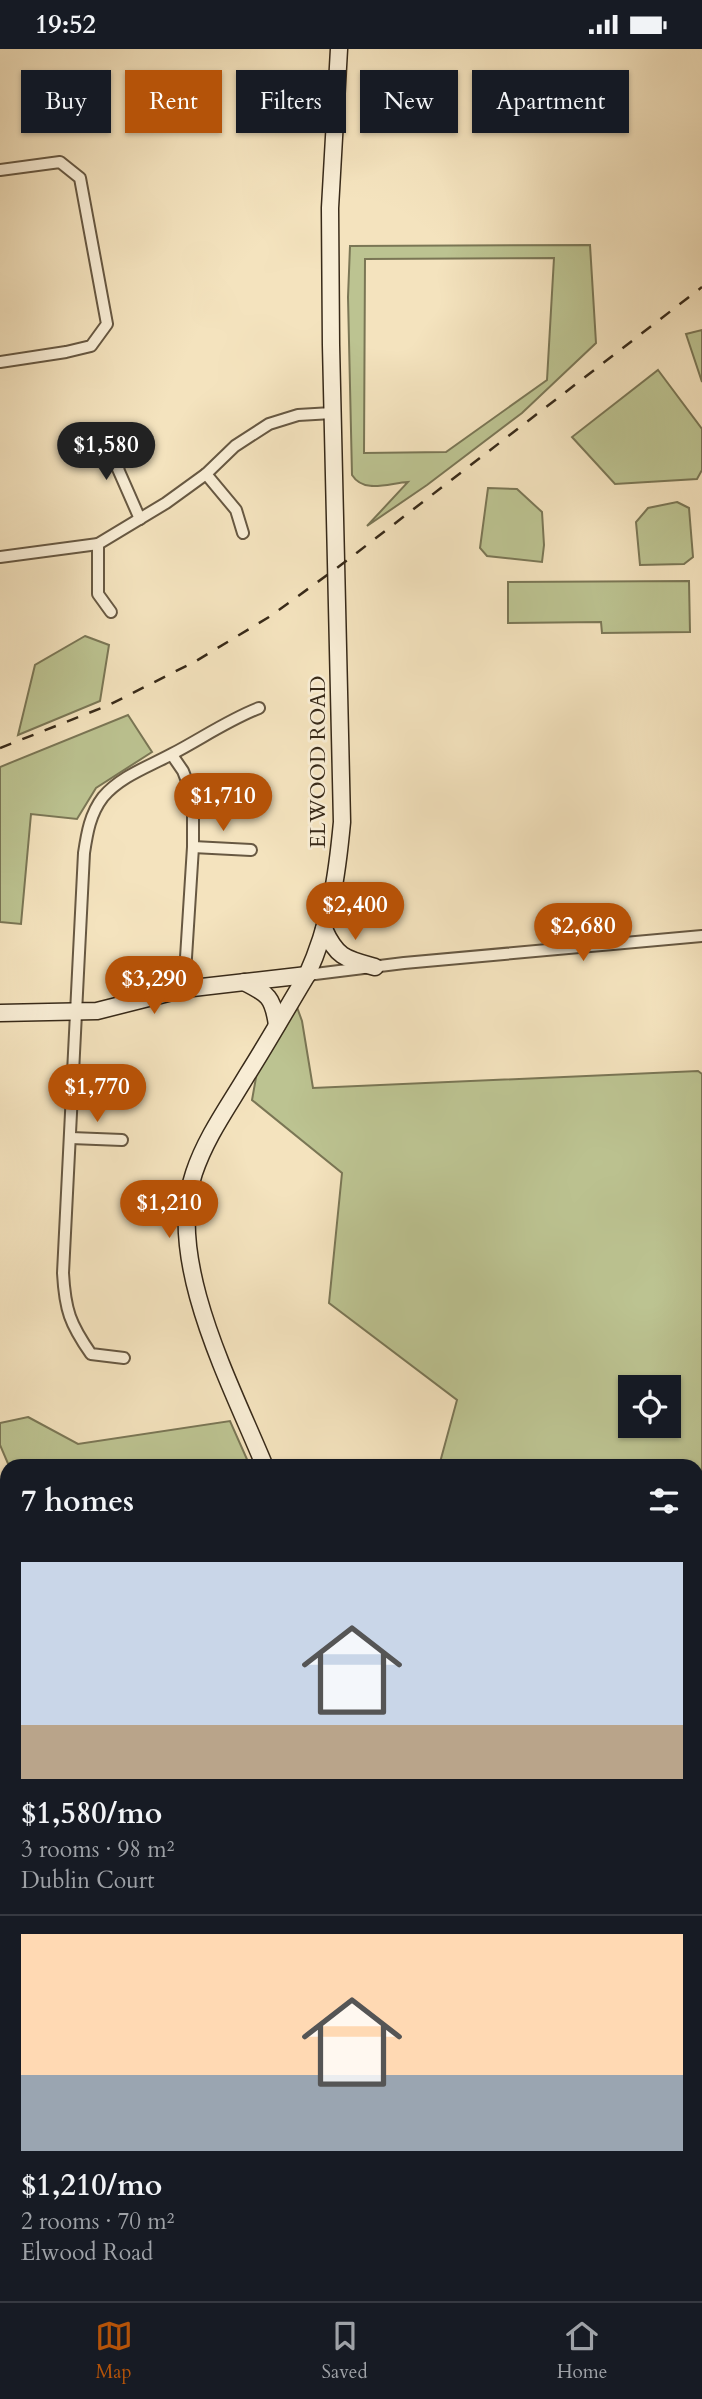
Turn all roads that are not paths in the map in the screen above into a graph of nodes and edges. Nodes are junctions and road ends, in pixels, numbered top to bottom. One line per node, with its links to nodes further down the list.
1 (338, 49): 4 (main road, ELWOOD ROAD)
2 (0, 170): 3 (street)
3 (0, 362)
4 (332, 413): 6 (street); 16 (main road, ELWOOD ROAD)
5 (127, 441): 7 (street)
6 (206, 474): 7 (street); 8 (street)
7 (140, 519): 9 (street)
8 (243, 533)
9 (98, 544): 10 (street); 11 (street)
10 (0, 557)
11 (111, 612)
12 (259, 708): 13 (street)
13 (172, 755): 14 (street); 23 (street)
14 (193, 847): 15 (street); 21 (street)
15 (251, 850)
16 (324, 929): 18 (main road); 19 (main road, ELWOOD ROAD)
17 (702, 936): 18 (street)
18 (375, 967): 19 (street)
19 (307, 975): 20 (main road); 24 (main road, ELWOOD ROAD)
20 (244, 982): 21 (main road); 24 (main road)
21 (184, 989): 23 (main road)
22 (0, 1013): 23 (main road)
23 (77, 1013): 25 (street)
24 (277, 1025): 28 (main road, ELWOOD ROAD)
25 (71, 1138): 26 (street); 27 (street)
26 (122, 1140)
27 (124, 1358)
28 (262, 1459)

